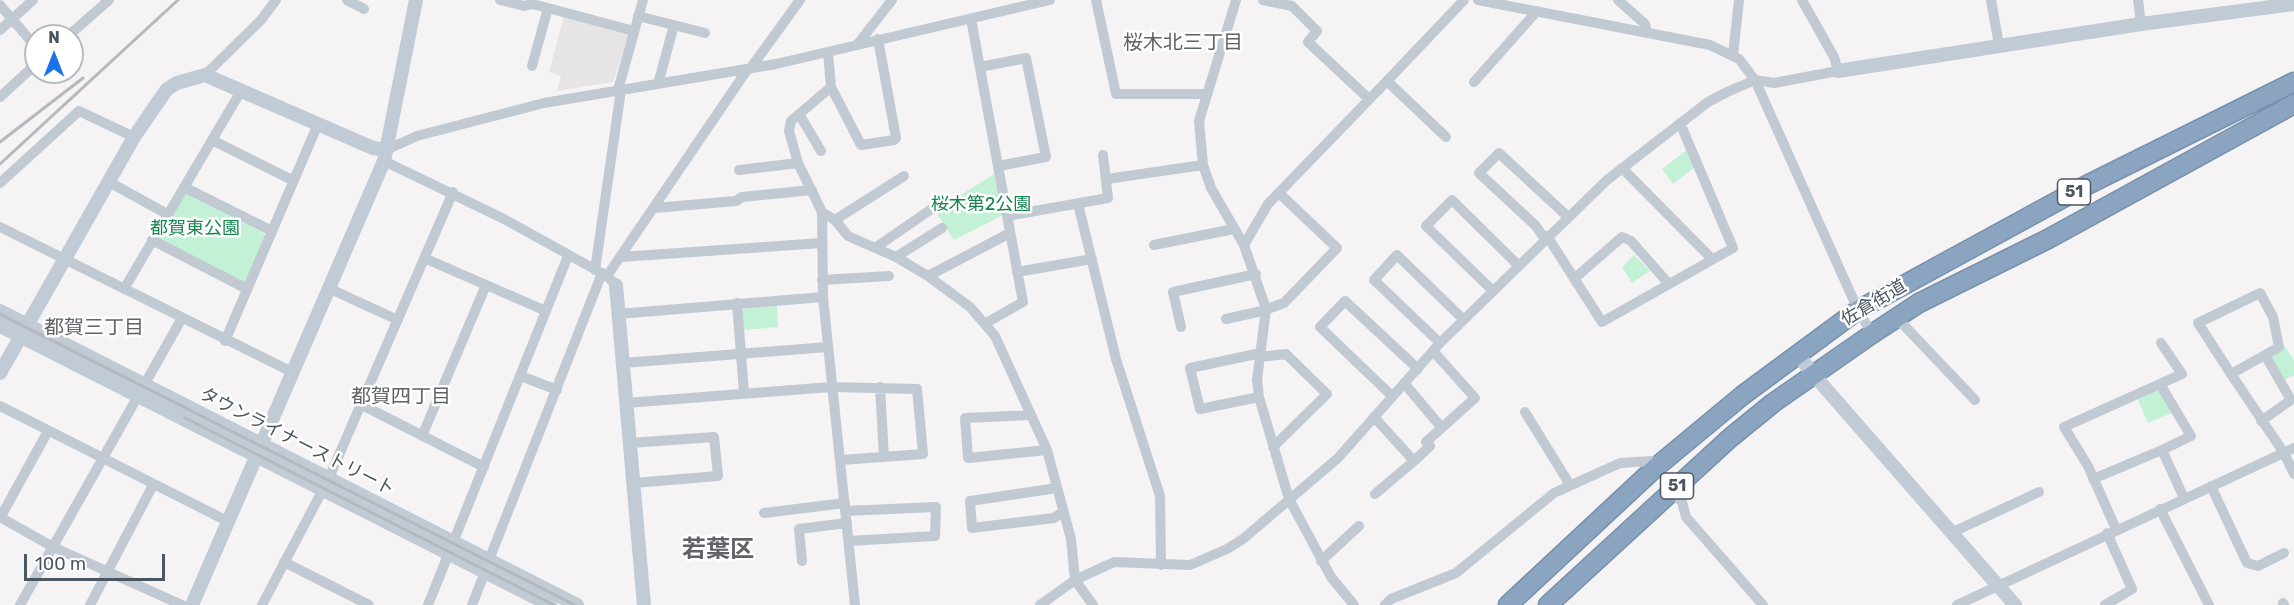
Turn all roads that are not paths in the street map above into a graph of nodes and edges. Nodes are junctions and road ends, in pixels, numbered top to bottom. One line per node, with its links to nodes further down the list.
1 (33, 0): 31 (street)
2 (109, 0): 32 (street)
3 (276, 0): 50 (street)
4 (347, 0): 27 (street)
5 (416, 0): 71 (street)
6 (503, 0): 26 (street)
7 (643, 0): 29 (street)
8 (784, 0): 21 (street)
9 (892, 0): 41 (street)
10 (1050, 0): 22 (street)
11 (1096, 0): 59 (street)
12 (1236, 0): 59 (street)
13 (1263, 0): 61 (street)
14 (1464, 0): 52 (street)
15 (1478, 0): 28 (street)
16 (1618, 0): 38 (street)
17 (1739, 0): 44 (street)
18 (1802, 0): 48 (street)
19 (1991, 0): 42 (street)
20 (2138, 0): 33 (street)
21 (798, 2): 47 (street)
22 (1038, 2): 30 (street)
23 (2278, 3): 24 (street); 33 (street)
24 (2294, 4)
25 (0, 5): 31 (street)
26 (548, 8): 36 (street); 45 (street)
27 (364, 9)
28 (1537, 11): 38 (street); 53 (street)
29 (638, 16): 34 (street); 36 (street)
30 (971, 19): 40 (street); 46 (street)
31 (12, 20): 35 (street); 39 (street)
32 (82, 24)
33 (2141, 24): 42 (street)
34 (674, 25): 37 (street); 55 (street)
35 (0, 30)
36 (634, 31): 57 (street)
37 (705, 33)
38 (1647, 33): 44 (street)
39 (24, 34)
40 (878, 39): 41 (street); 56 (street)
41 (856, 45): 43 (street)
42 (2000, 45): 48 (street)
43 (828, 52): 47 (street); 56 (street)
44 (1733, 56): 51 (street)
45 (532, 66)
46 (980, 67): 74 (street); 74 (street)
47 (748, 69): 55 (street); 87 (street)
48 (1838, 71): 51 (street)
49 (24, 75): 60 (street)
50 (205, 75): 58 (street); 66 (street)
51 (1755, 80): 64 (street); 129 (street)
52 (1387, 81): 61 (street); 67 (street)
53 (1474, 82)
54 (2294, 82): 129 (highway, 佐倉街道 / 51)
55 (658, 84): 57 (street)
56 (831, 87): 63 (street)
57 (619, 90): 71 (street); 115 (street)
58 (241, 91): 65 (street); 68 (street)
59 (1206, 94): 73 (street)
60 (0, 97)
61 (1369, 99): 85 (street)
62 (2294, 104): 134 (highway, 佐倉街道 / 51)
63 (799, 114): 69 (street); 72 (street)
64 (1680, 123): 75 (street); 110 (street)
65 (318, 124): 71 (street); 79 (street)
66 (134, 137): 80 (street); 81 (street)
67 (1446, 137)
68 (212, 140): 79 (street); 82 (street)
69 (821, 151)
70 (1103, 155): 78 (street)
71 (385, 156): 84 (street); 122 (street)
72 (798, 163): 76 (street); 83 (street)
73 (1203, 165): 78 (street); 96 (street)
74 (998, 166): 91 (street)
75 (1622, 168): 92 (street); 110 (street)
76 (739, 170)
77 (904, 176): 93 (street)
78 (1107, 179): 86 (street)
79 (294, 181): 97 (street)
80 (109, 182): 90 (street); 111 (street)
81 (0, 183)
82 (184, 187): 90 (street); 97 (street)
83 (812, 190): 87 (street); 89 (street)
84 (453, 192): 105 (street); 108 (street)
85 (1280, 193): 103 (street); 128 (street)
86 (1078, 204): 91 (street); 109 (street)
87 (654, 208): 106 (street)
88 (930, 210): 104 (street)
89 (822, 212): 93 (street); 101 (street)
90 (167, 214): 100 (street)
91 (1007, 216): 98 (street)
92 (1567, 216): 99 (street); 99 (street)
93 (835, 220): 104 (street)
94 (0, 227): 111 (street)
95 (942, 228): 107 (street)
96 (1234, 230): 102 (street); 103 (street)
97 (272, 231): 124 (street)
98 (1010, 233): 113 (street); 117 (street)
99 (1545, 237): 112 (street); 118 (street)
100 (152, 240): 123 (street); 124 (street)
101 (822, 243): 106 (street); 119 (street)
102 (1154, 244)
103 (1245, 245): 114 (street)
104 (875, 248): 107 (street)
105 (568, 256): 115 (street); 131 (street)
106 (621, 257): 115 (street)
107 (896, 257): 117 (street)
108 (424, 258): 121 (street); 137 (street)
109 (1092, 259): 113 (street); 220 (street)
110 (1712, 259): 120 (street)
111 (65, 260): 123 (street); 141 (street)
112 (1518, 265): 125 (street); 125 (street)
113 (1017, 272): 138 (street)
114 (1256, 274): 128 (street); 140 (street)
115 (605, 276): 132 (street); 162 (street)
116 (889, 276): 119 (street)
117 (928, 276): 138 (street)
118 (1575, 278): 120 (street); 120 (street)
119 (822, 280): 126 (street)
120 (1669, 284)
121 (486, 285): 131 (street); 177 (street)
122 (328, 288): 137 (street); 153 (street)
123 (124, 289): 133 (street)
124 (247, 289): 143 (street)
125 (1492, 290): 136 (street)
126 (823, 297): 127 (street); 145 (street)
127 (737, 303): 132 (street); 147 (street)
128 (1266, 309): 135 (street); 149 (street)
129 (1858, 310): 142 (street); 148 (highway, 佐倉街道 / 51)
130 (0, 311): 141 (street, タウンライナーストリート)
131 (546, 311): 157 (street)
132 (618, 314): 151 (street)
133 (182, 318): 143 (street); 163 (street)
134 (1897, 318): 142 (highway, 佐倉街道 / 51); 167 (street)
135 (1226, 319)
136 (1463, 319): 146 (street); 146 (street)
137 (398, 320): 168 (street)
138 (986, 323): 172 (street)
139 (0, 326): 141 (street, タウンライナーストリート)
140 (1181, 327)
141 (24, 331): 154 (street); 163 (street, タウンライナーストリート)
142 (1872, 334): 155 (highway, 佐倉街道 / 51)
143 (225, 340): 153 (street)
144 (2161, 343): 159 (street)
145 (828, 347): 147 (street); 160 (street)
146 (1436, 347): 152 (street); 175 (street)
147 (741, 353): 151 (street); 164 (street)
148 (1797, 353): 155 (street); 189 (highway, 佐倉街道 / 51)
149 (1261, 355): 166 (street); 166 (street); 179 (street)
150 (2265, 355): 156 (street); 156 (street); 174 (street)
151 (622, 363): 169 (street)
152 (1418, 369): 158 (street); 165 (street)
153 (292, 372): 182 (street)
154 (0, 374)
155 (1813, 374): 198 (highway, 佐倉街道 / 51); 212 (street)
156 (2231, 374): 174 (street)
157 (521, 376): 162 (street); 188 (street)
158 (1404, 383): 165 (street); 175 (street)
159 (2160, 384): 181 (street); 191 (street)
160 (831, 387): 161 (street); 164 (street); 186 (street)
161 (880, 387): 184 (street); 184 (street)
162 (557, 390): 221 (street)
163 (141, 391): 182 (street, タウンライナーストリート); 185 (street)
164 (744, 393): 169 (street)
165 (1392, 396): 173 (street)
166 (1259, 397): 179 (street)
167 (1975, 400)
168 (360, 404): 177 (street); 193 (street)
169 (626, 404): 178 (street)
170 (0, 406): 176 (street)
171 (1525, 412): 195 (street)
172 (1031, 415): 180 (street); 180 (street)
173 (1374, 417): 187 (street); 202 (street)
174 (2261, 421): 183 (street)
175 (1441, 427): 187 (street)
176 (48, 431): 185 (street); 207 (street)
177 (422, 436): 188 (street)
178 (630, 443): 192 (street); 192 (street)
179 (1273, 447): 202 (street)
180 (1047, 450): 197 (street)
181 (2162, 450): 191 (street); 201 (street)
182 (258, 451): 193 (street, タウンライナーストリート); 208 (street)
183 (2289, 451): 190 (street); 196 (street)
184 (884, 457): 186 (street)
185 (102, 459): 194 (street); 214 (street)
186 (841, 460): 203 (street)
187 (1414, 461): 200 (street)
188 (484, 467): 215 (street)
189 (1655, 468): 195 (street); 241 (highway, 佐倉街道 / 51)
190 (2294, 474)
191 (2094, 479): 211 (street)
192 (634, 483): 236 (street)
193 (326, 484): 215 (street, タウンライナーストリート); 219 (street)
194 (153, 485): 208 (street); 222 (street)
195 (1570, 485): 240 (street)
196 (2211, 486): 201 (street); 216 (street)
197 (1057, 488): 205 (street); 205 (street)
198 (1671, 491): 242 (highway, 佐倉街道 / 51); 243 (street)
199 (2039, 492): 212 (street)
200 (1375, 494)
201 (2184, 498): 204 (street)
202 (1289, 500): 218 (street); 220 (street)
203 (845, 507): 206 (street); 209 (street); 213 (street)
204 (2160, 509): 211 (street); 247 (street)
205 (1063, 512): 223 (street)
206 (764, 513)
207 (0, 518): 214 (street)
208 (229, 522): 229 (street)
209 (847, 523): 213 (street); 217 (street)
210 (1359, 526): 218 (street)
211 (2112, 531): 224 (street); 246 (street)
212 (1953, 532): 224 (street)
213 (849, 541): 237 (street)
214 (53, 547): 222 (street); 226 (street)
215 (452, 548): 221 (street, タウンライナーストリート); 232 (street)
216 (2284, 553)
217 (802, 561)
218 (1321, 561): 239 (street)
219 (284, 562): 230 (street); 231 (street)
220 (1161, 565): 223 (street)
221 (487, 566): 233 (street); 234 (street, タウンライナーストリート); 235 (street, タウンライナーストリート)
222 (108, 571): 227 (street); 228 (street)
223 (1075, 580): 225 (street); 238 (street)
224 (1998, 584): 244 (street); 245 (street)
225 (1044, 603)
226 (20, 605)
227 (90, 605)
228 (182, 605)
229 (192, 605)
230 (262, 605)
231 (369, 605)
232 (428, 605)
233 (472, 605)
234 (550, 605)
235 (578, 605)
236 (644, 605)
237 (855, 605)
238 (1093, 605)
239 (1354, 605)
240 (1385, 605)
241 (1508, 605)
242 (1548, 605)
243 (1762, 605)
244 (1957, 605)
245 (2015, 605)
246 (2105, 605)
247 (2209, 605)

